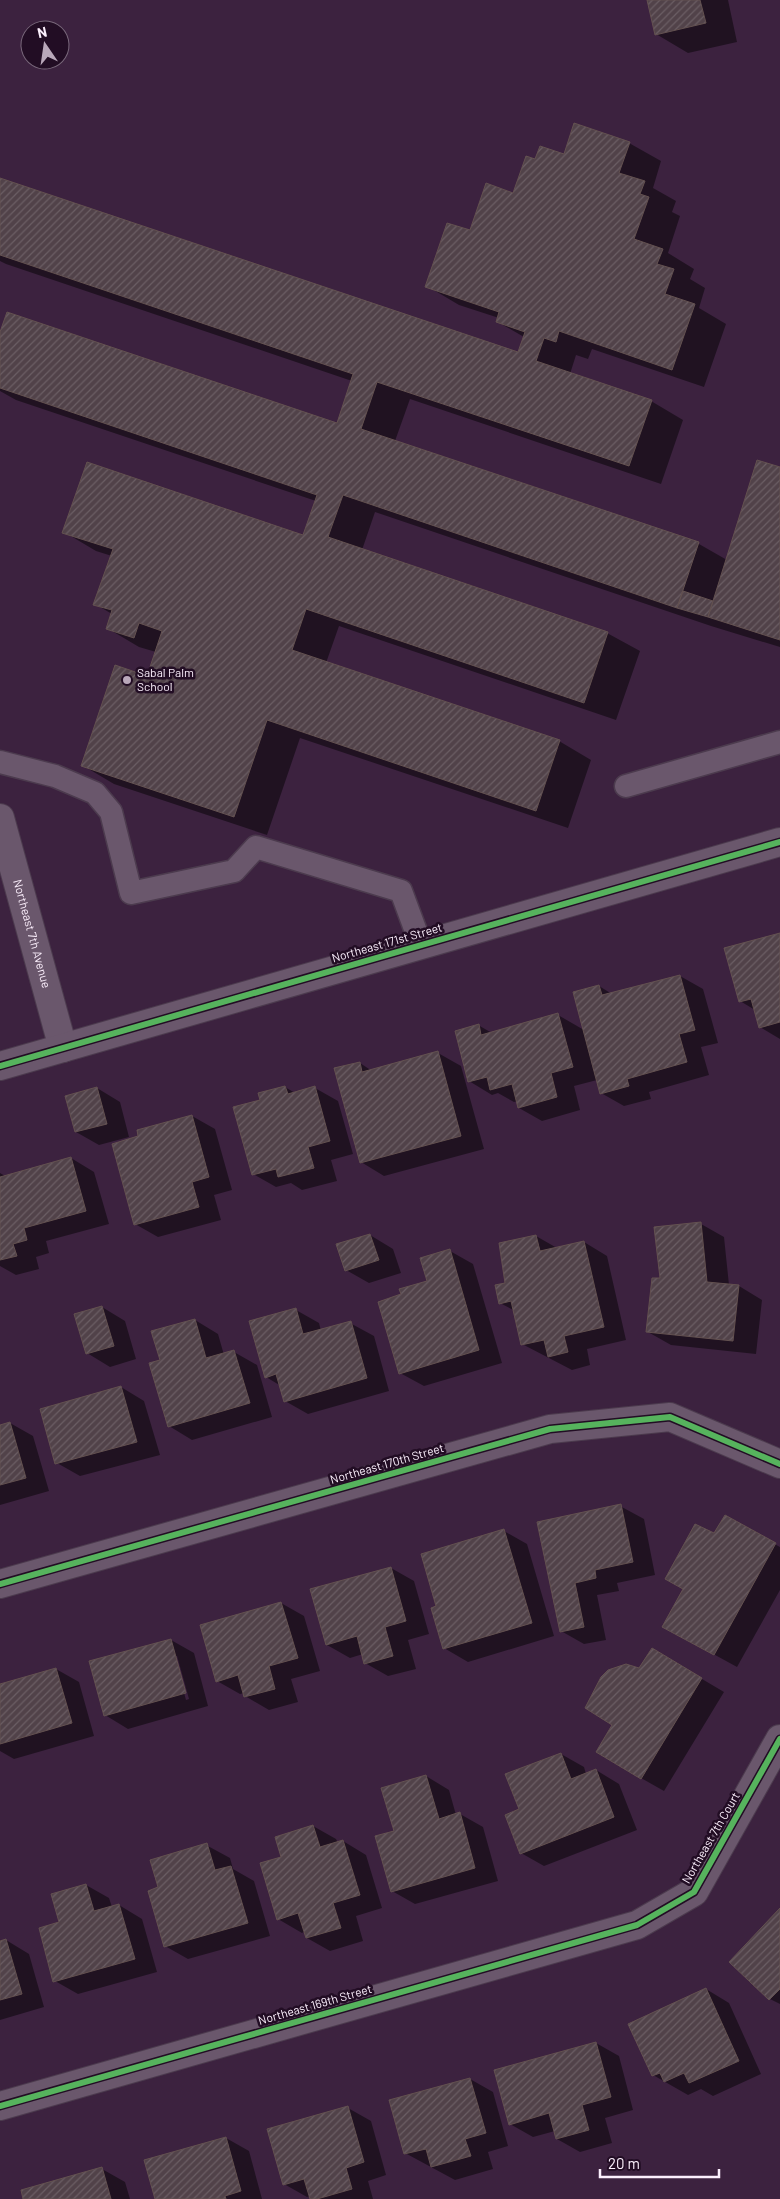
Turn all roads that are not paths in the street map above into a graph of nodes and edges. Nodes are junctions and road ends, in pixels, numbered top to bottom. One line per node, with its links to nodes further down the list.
1 (780, 742): 3 (lane)
2 (0, 762): 6 (lane)
3 (626, 786)
4 (0, 818): 7 (street, Northeast 7th Avenue)
5 (780, 842): 6 (street, Northeast 171st Street)
6 (421, 945): 7 (street, Northeast 171st Street)
7 (63, 1048): 8 (street, Northeast 171st Street)
8 (0, 1066)
9 (780, 1464): 10 (street, Northeast 170th Street)
10 (0, 1584)
11 (780, 1739): 12 (street, Northeast 7th Court)
12 (637, 1925): 13 (street, Northeast 169th Street)
13 (0, 2106)

